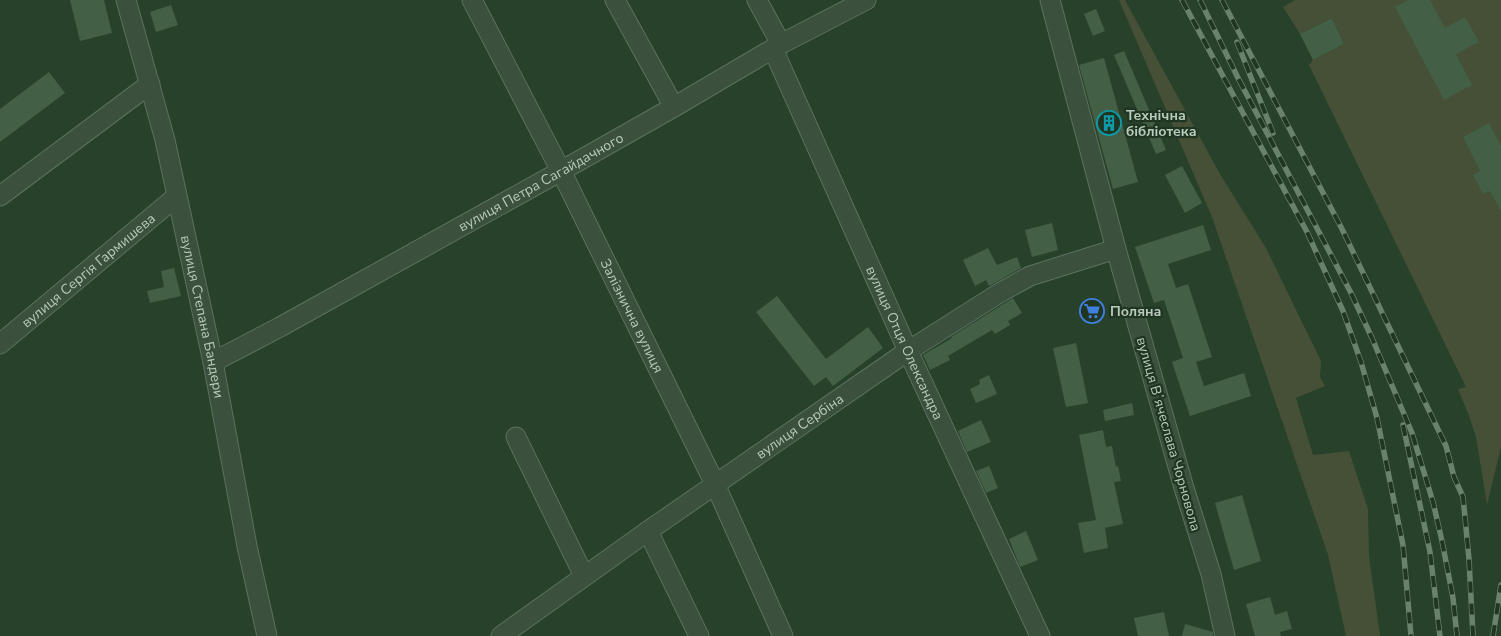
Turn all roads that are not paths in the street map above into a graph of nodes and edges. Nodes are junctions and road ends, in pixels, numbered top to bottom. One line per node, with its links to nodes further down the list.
1 (126, 0): 8 (street, вулиця Степана Бандери)
2 (472, 0): 10 (street, Залізнична вулиця)
3 (615, 0): 9 (street)
4 (757, 0): 7 (street, вулиця Отця Олександра)
5 (866, 0): 7 (street, вулиця Петра Сагайдачного)
6 (1050, 0): 13 (street, вулиця Вʼячеслава Чорновола)
7 (777, 46): 9 (street, вулиця Петра Сагайдачного); 15 (street, вулиця Отця Олександра)
8 (150, 84): 11 (street); 12 (street, вулиця Степана Бандери)
9 (674, 107): 10 (street, вулиця Петра Сагайдачного)
10 (561, 171): 16 (street, вулиця Петра Сагайдачного); 18 (street, Залізнична вулиця)
11 (0, 196)
12 (177, 196): 14 (street, вулиця Сергія Гармишева); 16 (street, вулиця Степана Бандери)
13 (1116, 249): 15 (street, вулиця Сербіна); 26 (street, вулиця Вʼячеслава Чорновола)
14 (0, 344)
15 (908, 351): 18 (street, вулиця Сербіна); 25 (street, вулиця Отця Олександра)
16 (214, 362): 22 (street, вулиця Степана Бандери)
17 (516, 437): 20 (street)
18 (716, 484): 19 (street, вулиця Сербіна); 24 (street, Залізнична вулиця)
19 (648, 531): 20 (street, вулиця Сербіна); 23 (street)
20 (584, 576): 21 (street, вулиця Сербіна)
21 (509, 634)
22 (267, 636)
23 (699, 636)
24 (783, 636)
25 (1040, 636)
26 (1225, 636)

